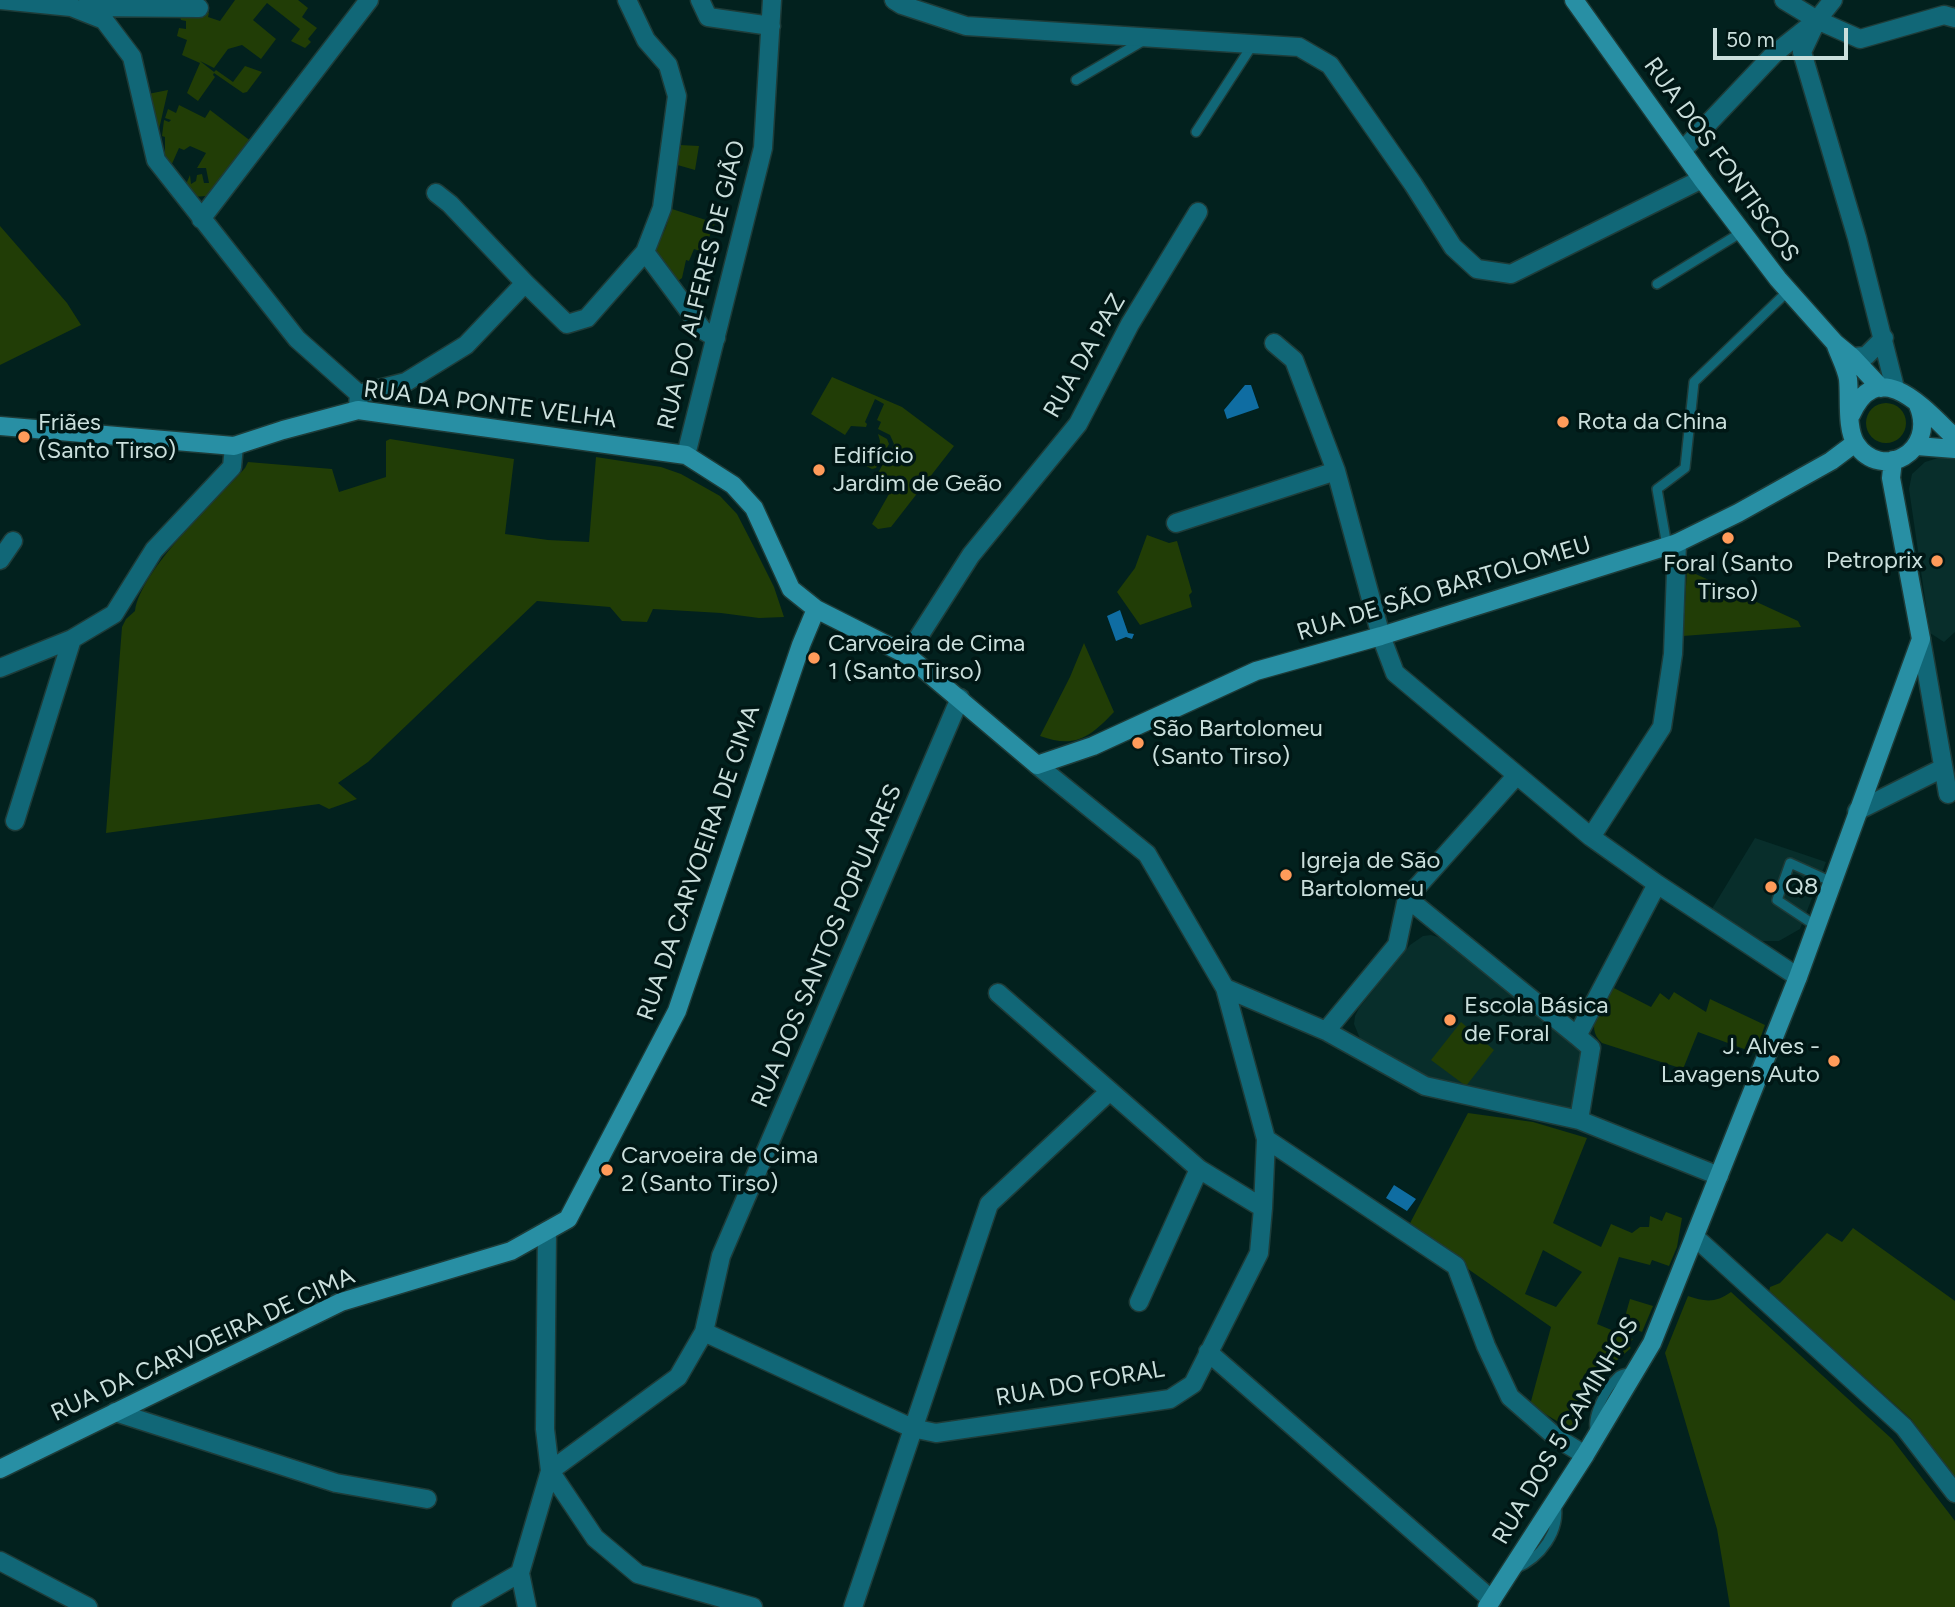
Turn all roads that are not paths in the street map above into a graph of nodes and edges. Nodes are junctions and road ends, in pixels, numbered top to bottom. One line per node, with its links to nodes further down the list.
1 (1, 0): 10 (street)
2 (369, 0): 23 (street)
3 (627, 0): 25 (street)
4 (700, 0): 14 (street)
5 (772, 0): 14 (street, RUA DO ALFERES DE GIÃO)
6 (894, 0): 15 (street)
7 (1574, 0): 19 (street, RUA DOS FONTISCOS)
8 (1784, 0): 13 (street)
9 (1833, 0): 13 (street)
10 (78, 5): 11 (street); 23 (street)
11 (200, 8)
12 (1955, 18): 13 (street)
13 (1817, 20): 19 (street); 30 (street)
14 (771, 26): 29 (street, RUA DO ALFERES DE GIÃO)
15 (1150, 37): 16 (street); 17 (lane)
16 (1254, 43): 18 (lane); 20 (street)
17 (1076, 80)
18 (1196, 132)
19 (1682, 151): 20 (street, RUA DOS FONTISCOS)
20 (1702, 179): 24 (street, RUA DOS FONTISCOS)
21 (436, 193): 26 (street)
22 (1198, 212): 55 (street, RUA DA PAZ)
23 (201, 219): 35 (street)
24 (1742, 232): 27 (lane); 28 (street, RUA DOS FONTISCOS)
25 (645, 252): 26 (street); 29 (street)
26 (526, 283): 35 (street)
27 (1657, 284)
28 (1788, 291): 32 (street, RUA DOS FONTISCOS); 49 (lane)
29 (716, 338): 44 (street, RUA DO ALFERES DE GIÃO)
30 (1884, 338): 33 (street); 34 (street)
31 (1275, 343): 46 (street)
32 (1835, 343): 33 (street); 37 (street)
33 (1852, 357): 34 (street)
34 (1888, 388): 36 (street); 37 (street)
35 (358, 402): 41 (street, RUA DA PONTE VELHA); 44 (street, RUA DA PONTE VELHA)
36 (1918, 405): 39 (street); 42 (street)
37 (1851, 415): 40 (street)
38 (0, 426): 41 (street, RUA DA PONTE VELHA)
39 (1955, 438)
40 (1856, 443): 45 (street); 49 (street, RUA DE SÃO BARTOLOMEU)
41 (234, 446): 53 (street)
42 (1917, 446): 43 (street); 45 (street)
43 (1955, 449)
44 (686, 455): 51 (street)
45 (1893, 460): 54 (street)
46 (1336, 471): 47 (street); 52 (street)
47 (1176, 523)
48 (13, 541): 50 (street)
49 (1672, 545): 52 (street, RUA DE SÃO BARTOLOMEU); 64 (street)
50 (0, 560)
51 (817, 609): 55 (street); 80 (street, RUA DA CARVOEIRA DE CIMA)
52 (1381, 636): 58 (street, RUA DE SÃO BARTOLOMEU); 60 (street)
53 (72, 639): 56 (street); 63 (street)
54 (1921, 639): 59 (street); 62 (street, RUA DOS 5 CAMINHOS)
55 (906, 655): 57 (street)
56 (0, 668)
57 (960, 698): 58 (street); 83 (street, RUA DOS SANTOS POPULARES)
58 (1037, 765): 70 (street, RUA DO FORAL)
59 (1943, 768): 61 (street); 62 (street)
60 (1517, 775): 64 (street); 67 (street)
61 (1948, 794)
62 (1857, 811): 65 (street, RUA DOS 5 CAMINHOS)
63 (15, 821)
64 (1591, 838): 66 (street)
65 (1832, 882): 68 (street, RUA DOS 5 CAMINHOS); 68 (lane)
66 (1657, 884): 69 (street); 73 (street)
67 (1407, 898): 72 (street); 73 (street)
68 (1816, 926): 69 (street, RUA DOS 5 CAMINHOS)
69 (1798, 977): 78 (street, RUA DOS 5 CAMINHOS)
70 (1225, 988): 72 (street); 76 (street, RUA DO FORAL)
71 (998, 993): 74 (street)
72 (1326, 1031): 75 (street)
73 (1577, 1036): 75 (street)
74 (1110, 1091): 77 (street); 86 (street)
75 (1579, 1120): 78 (street)
76 (1266, 1139): 79 (street, RUA DO FORAL); 87 (street)
77 (1199, 1169): 79 (street); 82 (street)
78 (1719, 1176): 81 (street, RUA DOS 5 CAMINHOS)
79 (1263, 1208): 84 (street, RUA DO FORAL)
80 (547, 1231): 85 (street, RUA DA CARVOEIRA DE CIMA); 89 (street)
81 (1696, 1238): 87 (street, RUA DOS 5 CAMINHOS); 90 (street)
82 (1139, 1303)
83 (704, 1332): 86 (street, RUA DO FORAL); 89 (street, RUA DOS SANTOS POPULARES)
84 (1208, 1352): 86 (street, RUA DO FORAL); 94 (street)
85 (115, 1412): 88 (street, RUA DA CARVOEIRA DE CIMA); 91 (street)
86 (912, 1428): 99 (street)
87 (1585, 1455): 94 (street, RUA DOS 5 CAMINHOS)
88 (0, 1469)
89 (550, 1471): 93 (street); 98 (street)
90 (1955, 1493)
91 (428, 1499)
92 (0, 1561): 95 (street)
93 (520, 1573): 96 (street); 97 (street)
94 (1489, 1604)
95 (88, 1607)
96 (461, 1607)
97 (527, 1607)
98 (753, 1607)
99 (853, 1607)

